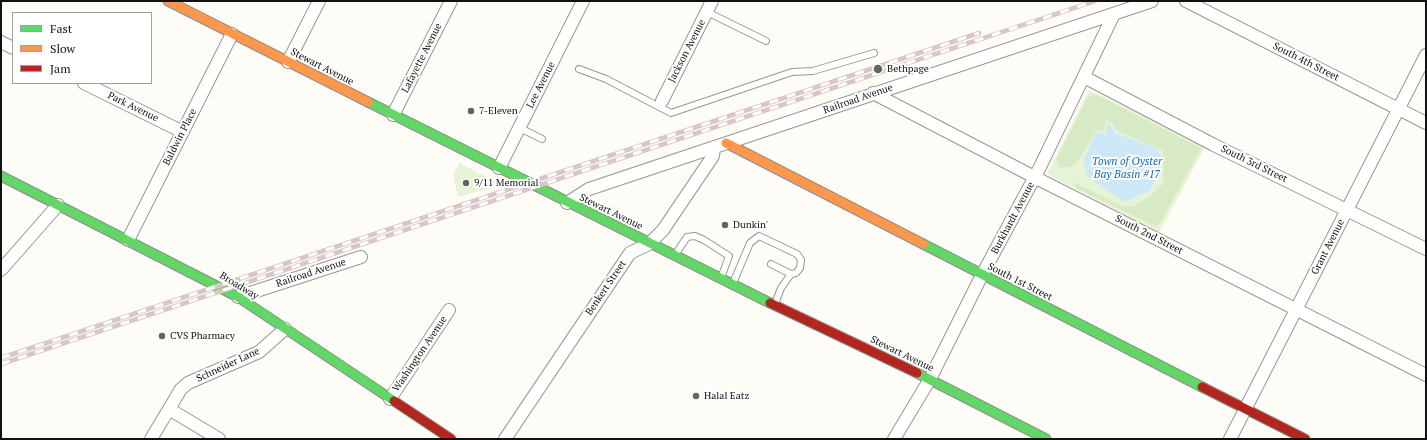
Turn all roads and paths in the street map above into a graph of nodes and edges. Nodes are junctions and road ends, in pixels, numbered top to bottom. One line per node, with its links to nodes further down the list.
1 (168, 1): 7 (main road, Stewart Avenue)
2 (319, 1): 16 (street)
3 (451, 1): 23 (street, Lafayette Avenue)
4 (583, 1): 24 (street, Lee Avenue)
5 (1152, 1): 9 (street, Railroad Avenue)
6 (1186, 1): 22 (street, South 4th Street)
7 (187, 5): 10 (main road, Stewart Avenue)
8 (710, 6): 11 (lane); 21 (street, Jackson Avenue)
9 (1114, 14): 18 (street, Burkhardt Avenue); 20 (street, Railroad Avenue)
10 (232, 34): 16 (main road, Stewart Avenue); 26 (street, Baldwin Place)
11 (766, 41)
12 (1, 42): 13 (street)
13 (12, 48)
14 (874, 53): 17 (lane)
15 (1426, 55): 22 (street, Grant Avenue)
16 (288, 62): 23 (main road, Stewart Avenue)
17 (579, 69)
18 (1084, 77): 32 (street, Burkhardt Avenue); 35 (street, South 3rd Street)
19 (86, 84): 26 (street, Park Avenue)
20 (873, 94): 28 (street, Railroad Avenue); 32 (street, South 2nd Street)
21 (662, 102)
22 (1398, 109): 25 (street, South 4th Street); 35 (street, Grant Avenue)
23 (393, 115): 30 (main road, Stewart Avenue)
24 (524, 119): 27 (lane); 30 (street, Lee Avenue)
25 (1426, 123)
26 (182, 132): 36 (street, Baldwin Place)
27 (542, 139)
28 (726, 143): 29 (street, Railroad Avenue); 44 (main road, South 1st Street)
29 (714, 147): 33 (street, Railroad Avenue); 37 (street, Benkert Street)
30 (499, 168): 33 (main road, Stewart Avenue)
31 (1, 176): 34 (main road, Broadway)
32 (1035, 178): 44 (street, Burkhardt Avenue); 49 (street, South 2nd Street)
33 (567, 203): 37 (main road, Stewart Avenue)
34 (58, 205): 36 (main road, Broadway); 42 (street)
35 (1347, 209): 38 (street, South 3rd Street); 49 (street, Grant Avenue)
36 (128, 240): 47 (main road, Broadway)
37 (649, 244): 39 (main road, Stewart Avenue); 61 (street, Benkert Street)
38 (1426, 249)
39 (675, 256): 45 (main road, Stewart Avenue); 45 (lane)
40 (361, 257): 47 (street, Railroad Avenue)
41 (771, 264): 43 (lane)
42 (1, 270)
43 (791, 274): 46 (lane); 48 (lane)
44 (982, 275): 53 (street, Burkhardt Avenue); 56 (main road, South 1st Street)
45 (720, 279): 46 (main road, Stewart Avenue)
46 (732, 285): 48 (main road, Stewart Avenue)
47 (238, 298): 51 (main road, Broadway)
48 (775, 304): 53 (main road, Stewart Avenue)
49 (1296, 309): 52 (street, South 2nd Street); 56 (street, Grant Avenue)
50 (449, 310): 54 (street, Washington Avenue)
51 (285, 328): 54 (main road, Broadway); 55 (street, Schneider Lane)
52 (1426, 375)
53 (930, 379): 57 (main road, Stewart Avenue); 62 (street, Burkhardt Avenue)
54 (390, 399): 60 (main road, Broadway)
55 (169, 409): 58 (street); 59 (street)
56 (1245, 409): 64 (street, Grant Avenue); 65 (main road, South 1st Street)
57 (1030, 436): 63 (main road, Stewart Avenue)
58 (151, 439)
59 (220, 439)
60 (451, 439)
61 (504, 439)
62 (894, 439)
63 (1046, 439)
64 (1230, 439)
65 (1305, 439)

